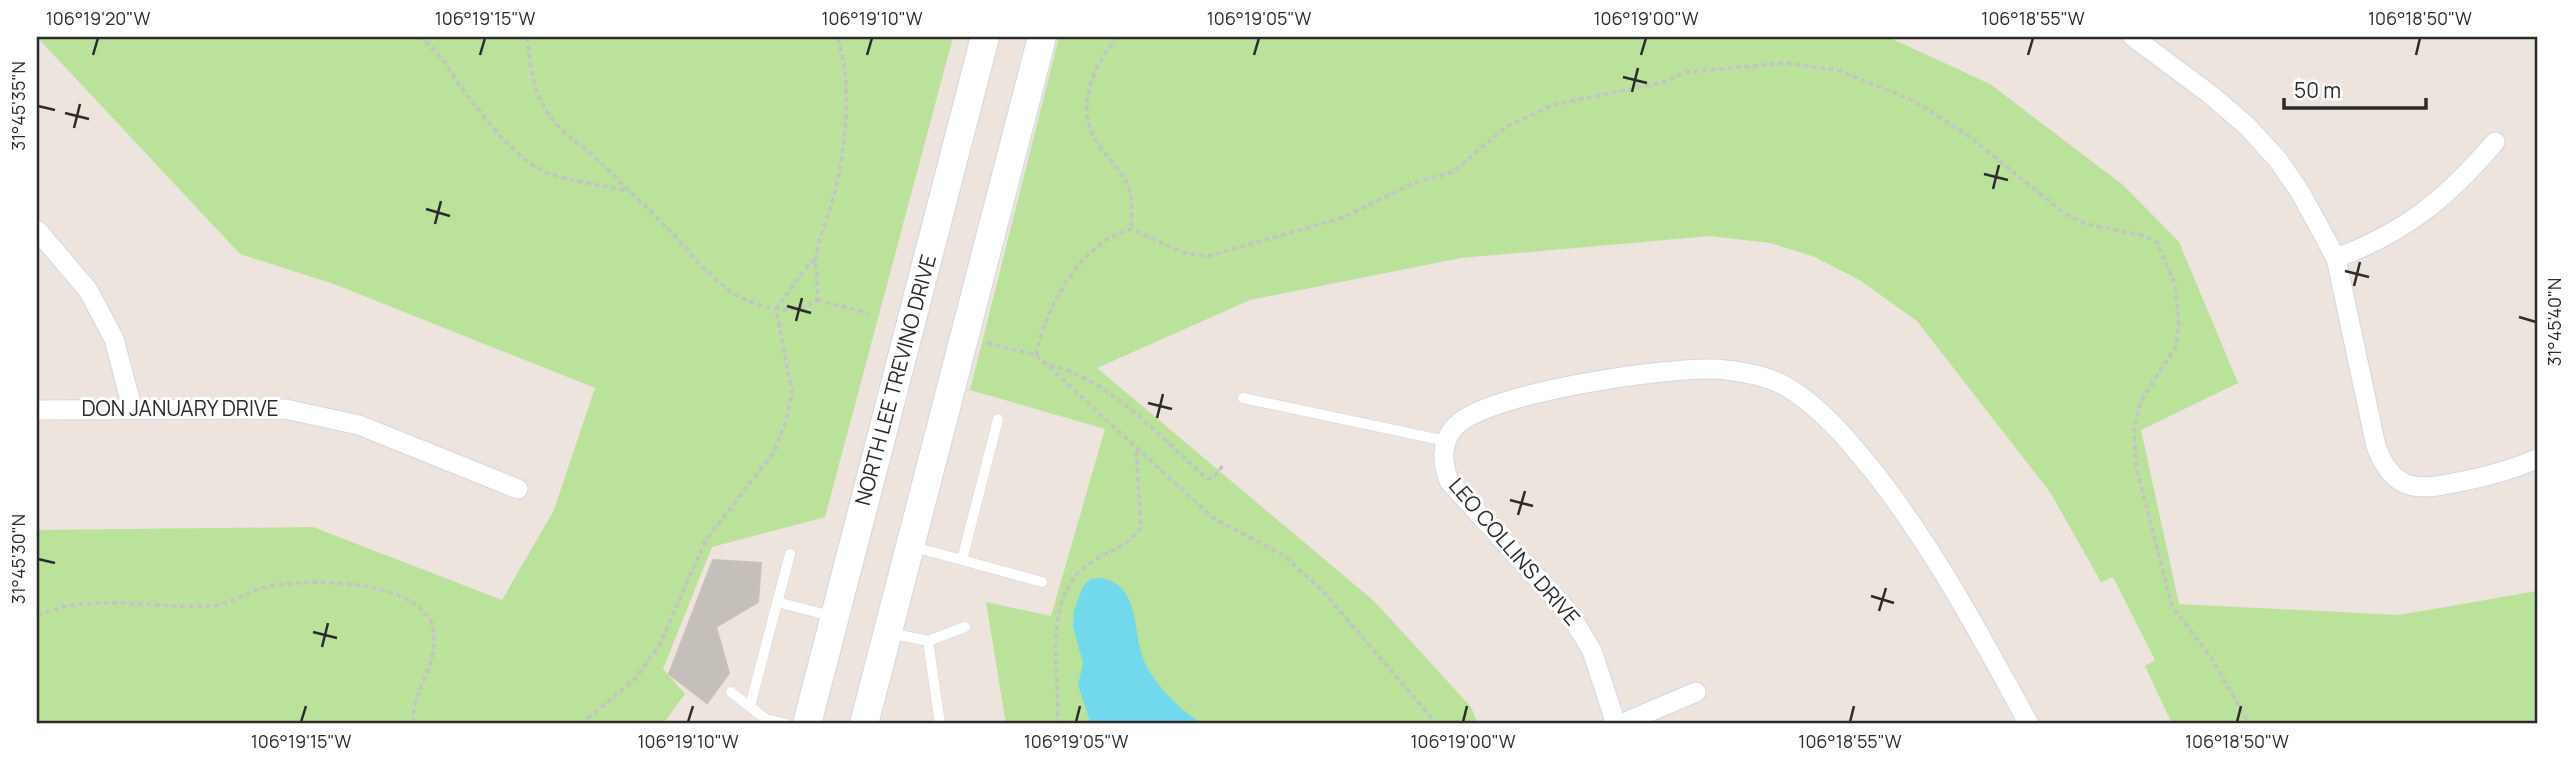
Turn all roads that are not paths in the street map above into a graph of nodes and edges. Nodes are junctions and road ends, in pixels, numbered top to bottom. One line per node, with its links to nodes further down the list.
1 (985, 37): 19 (main road, NORTH LEE TREVINO DRIVE)
2 (1042, 37): 14 (main road)
3 (2133, 37): 6 (street)
4 (2495, 142): 6 (street)
5 (37, 230): 8 (street)
6 (2336, 258): 12 (street)
7 (1243, 398): 11 (lane)
8 (132, 407): 9 (street, DON JANUARY DRIVE); 13 (street, DON JANUARY DRIVE)
9 (37, 410)
10 (998, 419): 16 (lane)
11 (1446, 441): 30 (street, LEO COLLINS DRIVE); 32 (street)
12 (2537, 460)
13 (518, 489)
14 (910, 546): 16 (lane); 21 (main road)
15 (790, 554): 18 (lane)
16 (962, 560): 17 (lane)
17 (1042, 582)
18 (777, 602): 19 (lane); 25 (lane)
19 (834, 617): 27 (main road, NORTH LEE TREVINO DRIVE)
20 (965, 627): 22 (lane)
21 (887, 632): 22 (lane); 28 (main road)
22 (928, 641): 29 (lane)
23 (731, 692): 25 (lane)
24 (1696, 692): 31 (street)
25 (750, 706): 26 (lane)
26 (787, 724)
27 (807, 724)
28 (864, 724)
29 (940, 724)
30 (1616, 724)
31 (1621, 724)
32 (2029, 724)

